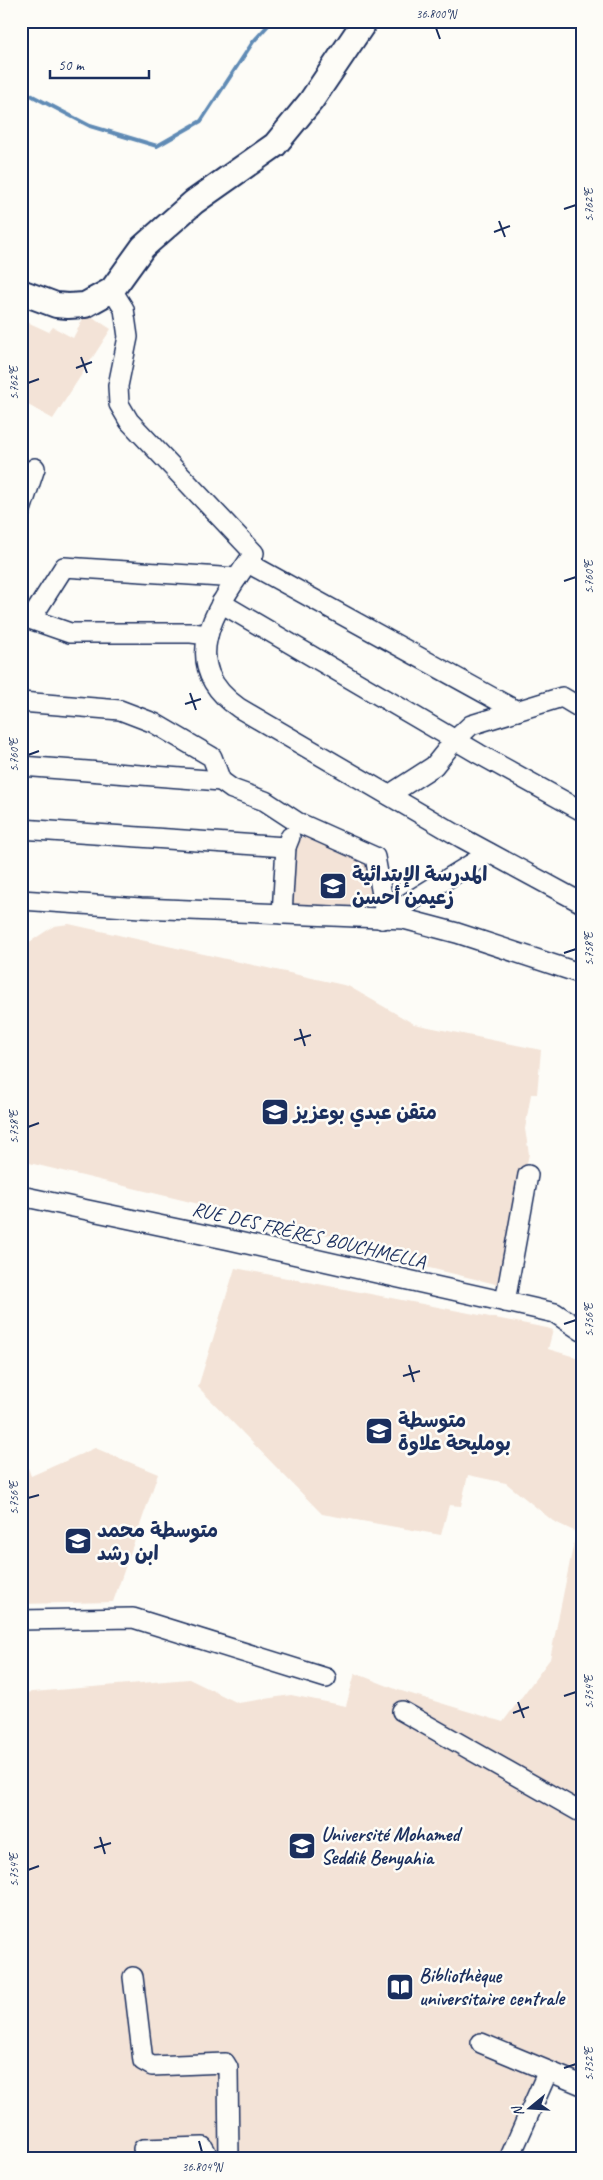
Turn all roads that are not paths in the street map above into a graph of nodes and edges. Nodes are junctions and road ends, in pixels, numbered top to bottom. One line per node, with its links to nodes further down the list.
1 (365, 21): 2 (main road)
2 (112, 290): 3 (main road); 6 (street)
3 (21, 292)
4 (33, 467): 5 (street)
5 (21, 510)
6 (248, 562): 7 (street); 13 (street)
7 (237, 578): 8 (street); 9 (street)
8 (221, 603): 10 (street); 14 (street)
9 (26, 617): 10 (street)
10 (208, 635): 17 (street)
11 (21, 702): 16 (street)
12 (582, 709): 13 (street)
13 (517, 711): 14 (street)
14 (455, 740): 17 (street); 18 (street)
15 (21, 766): 16 (street)
16 (221, 781): 19 (street)
17 (389, 795): 22 (street)
18 (582, 811)
19 (297, 822): 21 (street); 26 (street)
20 (21, 829): 21 (street)
21 (286, 847): 25 (street)
22 (489, 852): 24 (street); 26 (street)
23 (21, 900): 25 (street)
24 (582, 903)
25 (282, 914): 26 (street)
26 (382, 919): 27 (street)
27 (582, 974)
28 (528, 1175): 30 (street)
29 (21, 1196): 30 (street, RUE DES FRÈRES BOUCHMELLA)
30 (504, 1302): 31 (street, RUE DES FRÈRES BOUCHMELLA)
31 (582, 1331)
32 (21, 1620): 33 (street)
33 (326, 1678)
34 (402, 1711): 35 (street)
35 (582, 1813)
36 (133, 1977): 42 (street)
37 (481, 2043): 38 (street)
38 (548, 2071): 39 (street); 43 (street)
39 (582, 2085)
40 (143, 2150): 41 (street)
41 (206, 2159)
42 (229, 2159)
43 (509, 2159)

